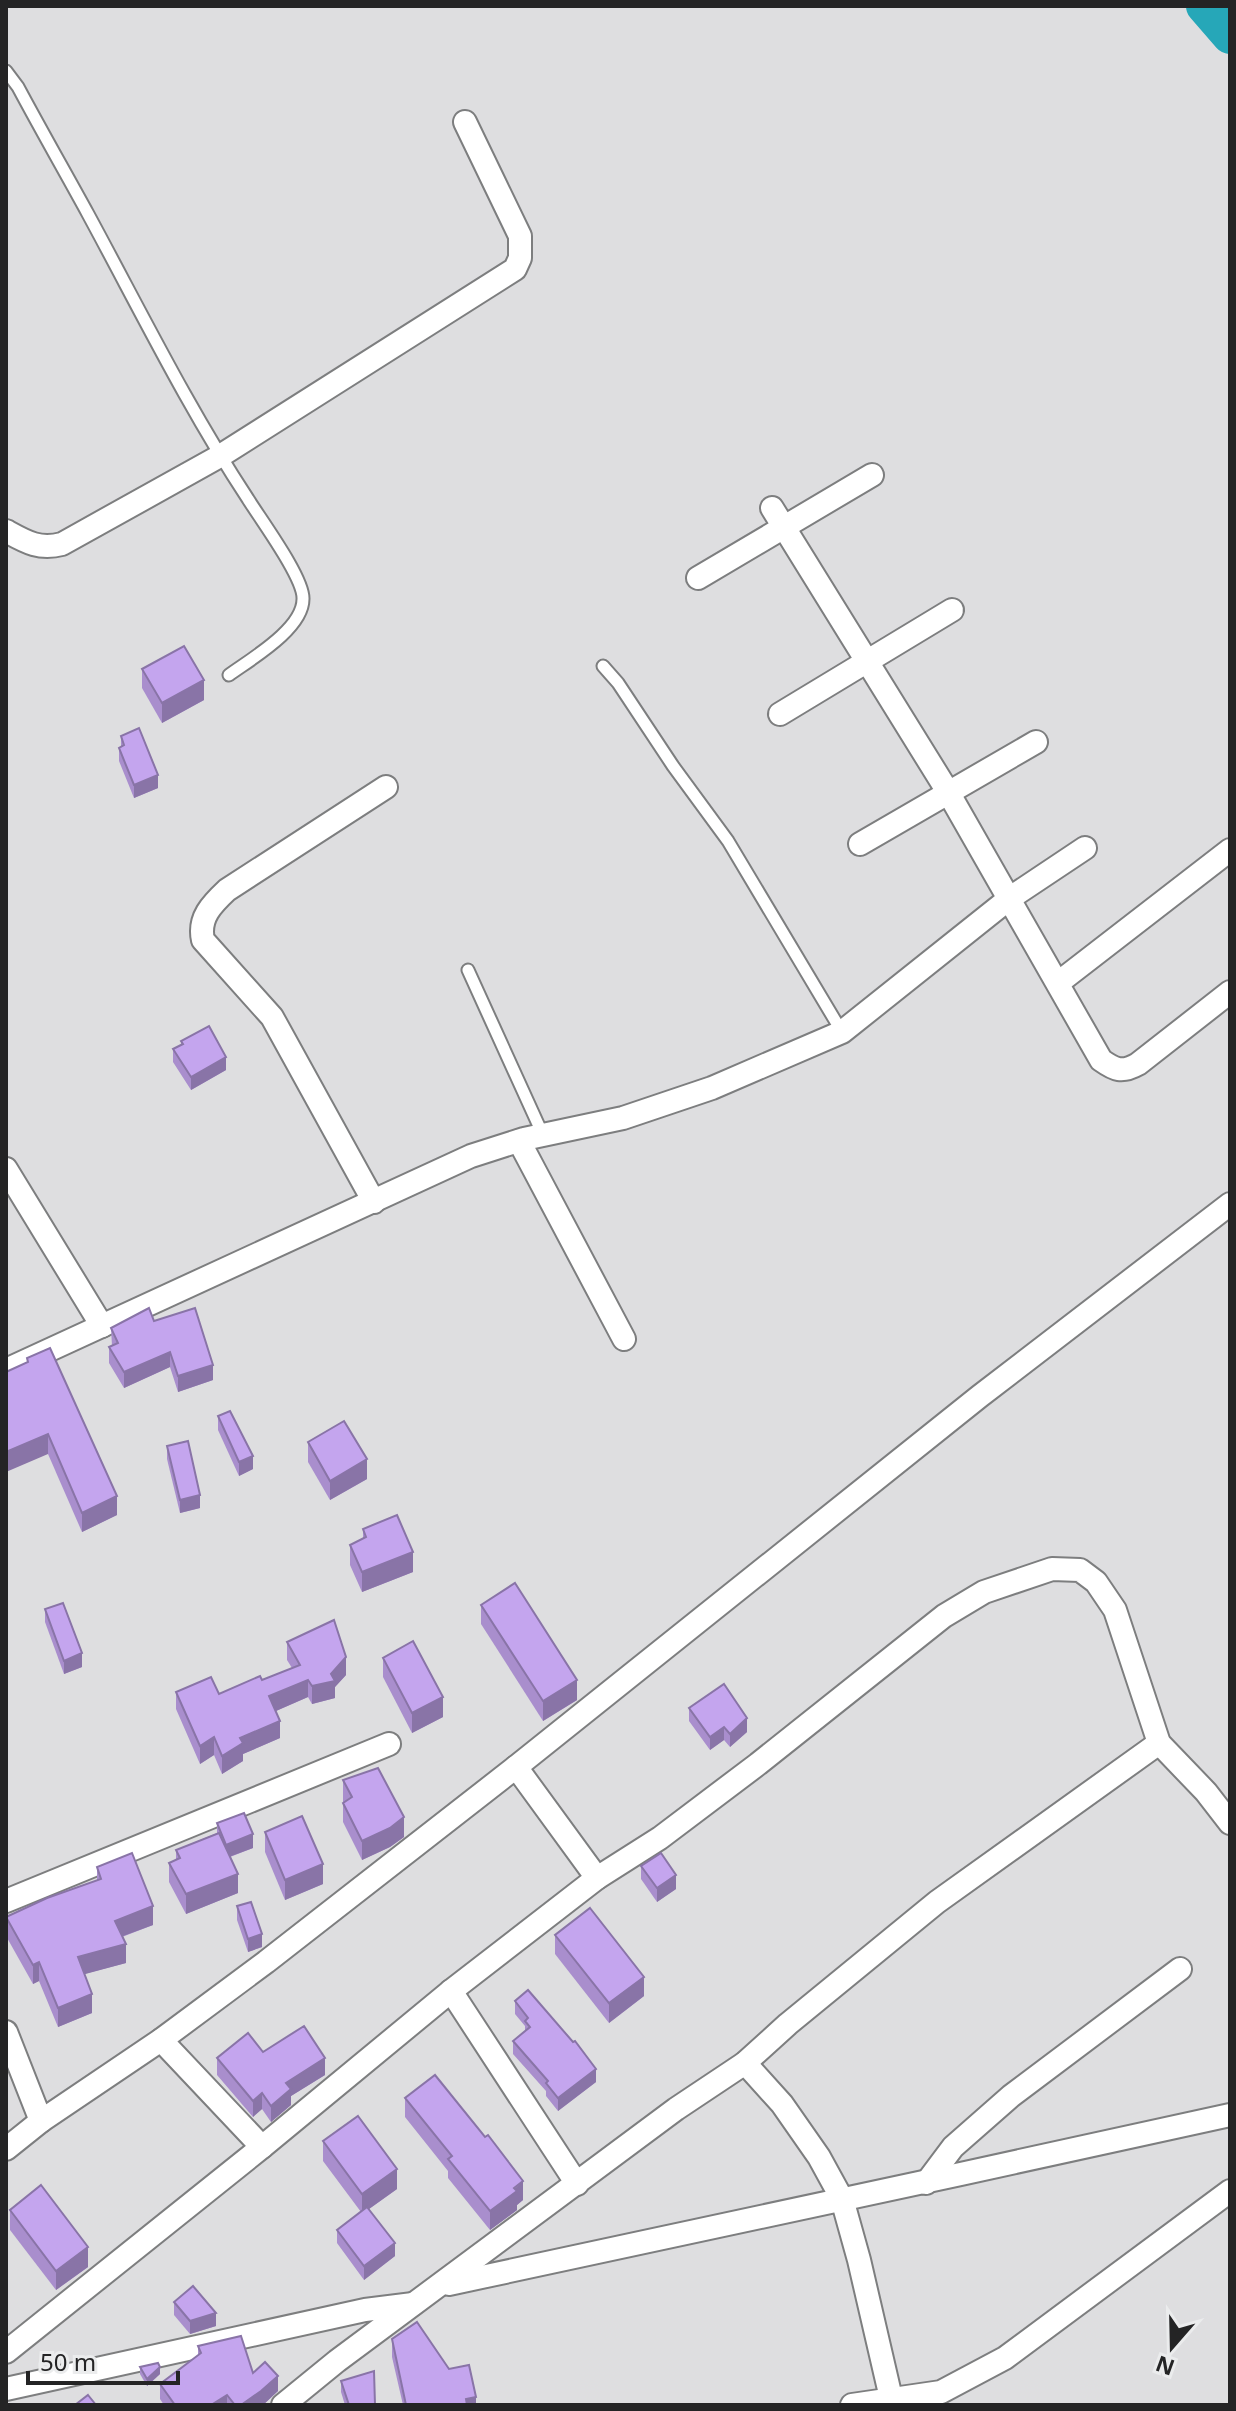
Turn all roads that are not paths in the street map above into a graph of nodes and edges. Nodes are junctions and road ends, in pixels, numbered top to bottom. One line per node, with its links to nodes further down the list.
1 (6, 71): 3 (lane)
2 (465, 122): 3 (street)
3 (220, 456): 7 (street); 12 (lane)
4 (872, 475): 6 (street)
5 (772, 508): 6 (street)
6 (784, 528): 8 (street); 10 (street)
7 (6, 531)
8 (698, 578)
9 (952, 610): 10 (street)
10 (867, 660): 13 (street); 16 (street)
11 (603, 666): 24 (lane)
12 (229, 675)
13 (780, 714)
14 (1036, 742): 16 (street)
15 (386, 787): 28 (street)
16 (948, 792): 17 (street); 20 (street)
17 (860, 844)
18 (1085, 848): 20 (street)
19 (1230, 850): 22 (street)
20 (1010, 898): 22 (street); 24 (street)
21 (468, 970): 25 (lane)
22 (1058, 983): 23 (street)
23 (1230, 992)
24 (842, 1032): 25 (street)
25 (543, 1135): 26 (street)
26 (519, 1141): 28 (street); 31 (street)
27 (6, 1169): 30 (street)
28 (374, 1202): 30 (street)
29 (1230, 1204): 35 (street)
30 (102, 1326): 32 (street)
31 (624, 1339)
32 (6, 1370)
33 (1159, 1743): 36 (street); 37 (street); 43 (street)
34 (389, 1744): 38 (street)
35 (516, 1767): 37 (street); 42 (street)
36 (1230, 1823)
37 (597, 1878): 40 (street)
38 (6, 1901)
39 (1180, 1969): 48 (street)
40 (451, 1991): 46 (street); 49 (street)
41 (6, 2032): 45 (street)
42 (161, 2040): 45 (street); 46 (street)
43 (745, 2063): 49 (street); 50 (street)
44 (1230, 2115): 48 (street)
45 (41, 2121): 47 (street)
46 (262, 2147): 54 (street)
47 (6, 2149)
48 (926, 2183): 50 (street)
49 (577, 2184): 52 (street)
50 (842, 2199): 52 (street); 56 (street)
51 (1227, 2199): 56 (street)
52 (440, 2286): 53 (street)
53 (414, 2303): 55 (street); 57 (street)
54 (6, 2352)
55 (6, 2389)
56 (891, 2398): 58 (street)
57 (283, 2405)
58 (852, 2405)

